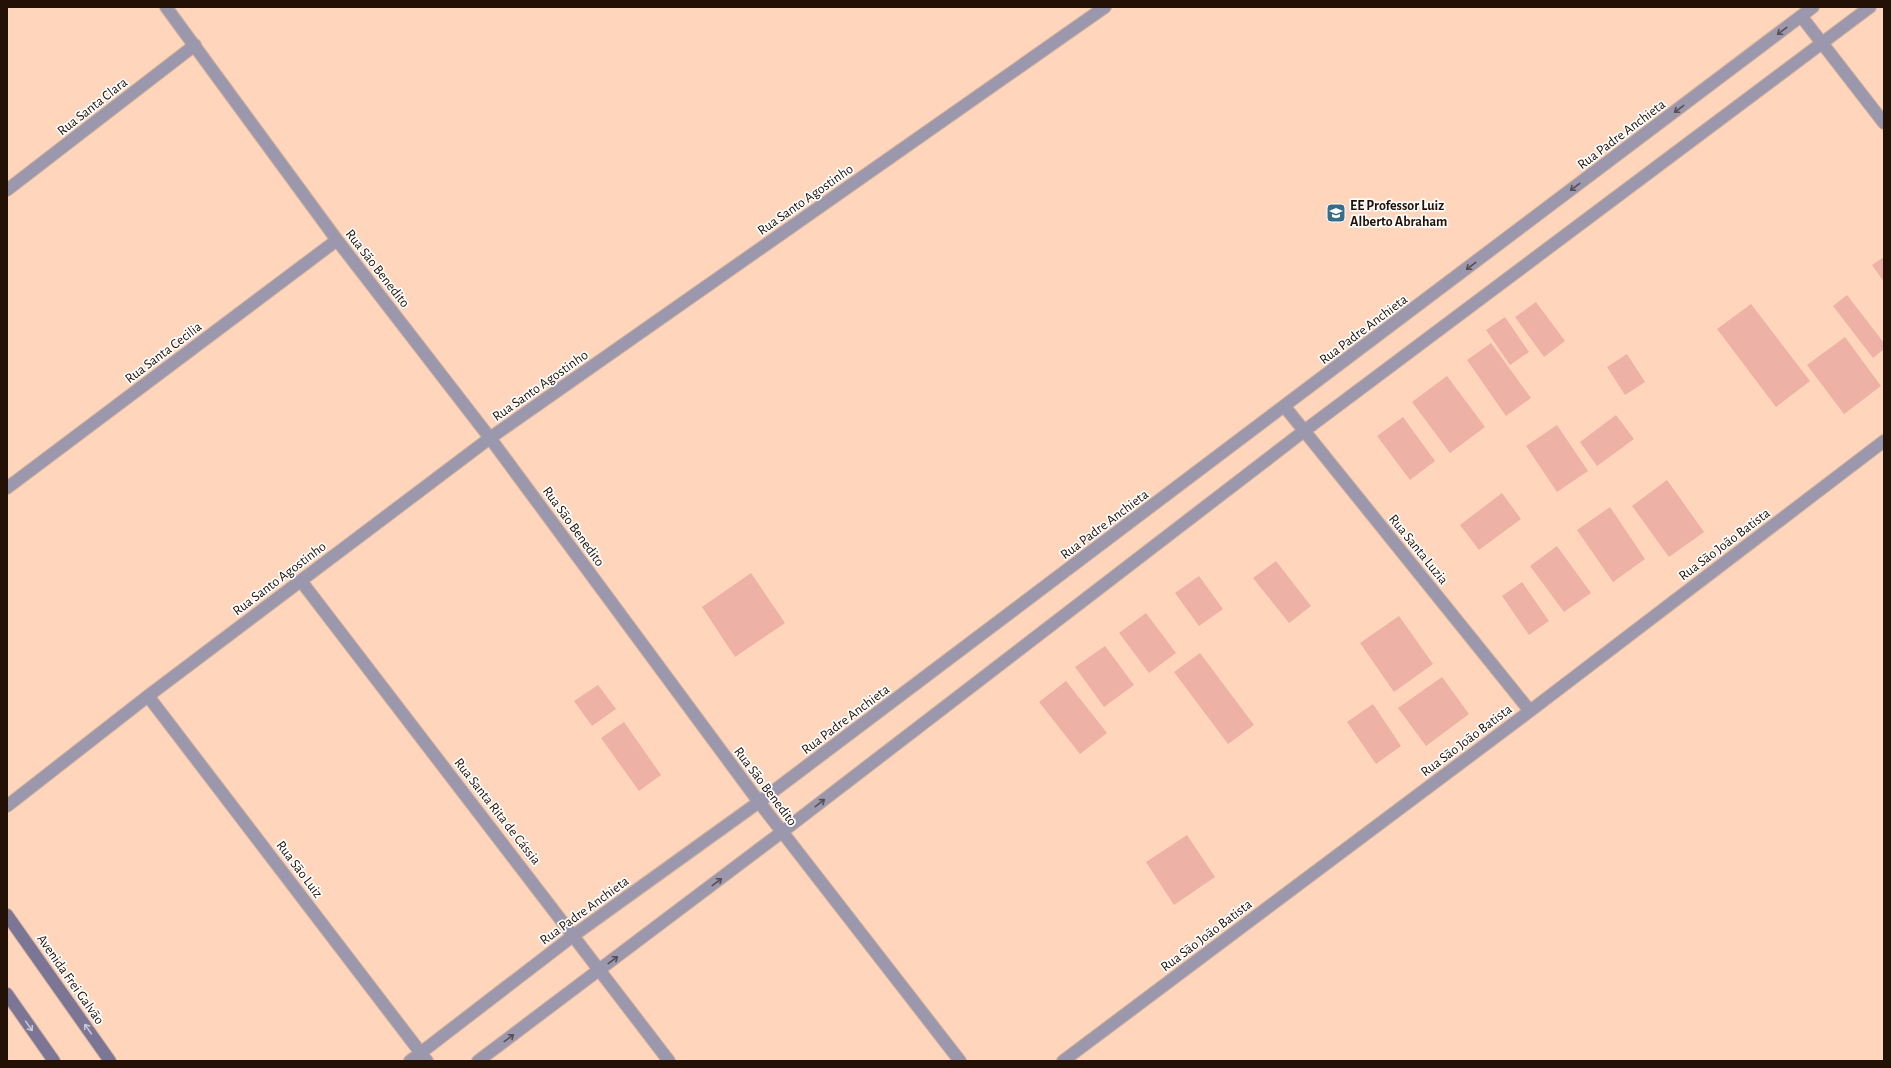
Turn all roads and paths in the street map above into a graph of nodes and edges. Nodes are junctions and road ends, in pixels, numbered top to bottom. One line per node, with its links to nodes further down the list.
1 (166, 7): 7 (street, Rua São Benedito)
2 (1104, 7): 13 (street, Rua Santo Agostinho)
3 (1813, 7): 5 (street, Rua Padre Anchieta)
4 (1870, 7): 6 (street)
5 (1801, 16): 6 (street); 11 (street, Rua Padre Anchieta, one-way to 11)
6 (1822, 44): 8 (street); 12 (street)
7 (195, 45): 9 (street, Rua Santa Clara); 10 (street, Rua São Benedito)
8 (1884, 123)
9 (7, 190)
10 (337, 240): 13 (street, Rua São Benedito); 15 (street, Rua Santa Cecilia)
11 (1285, 407): 12 (street, Rua Santa Luzia); 19 (street, Rua Padre Anchieta)
12 (1304, 431): 18 (street, Rua Santa Luzia); 21 (street, one-way to 12)
13 (490, 438): 16 (street, Rua Santo Agostinho); 19 (street, Rua São Benedito)
14 (1884, 441): 18 (street, Rua São João Batista)
15 (7, 488)
16 (301, 581): 17 (street, Rua Santo Agostinho); 23 (street, Rua Santa Rita de Cássia)
17 (148, 696): 20 (street, Rua Santo Agostinho); 26 (street, Rua São Luiz)
18 (1530, 711): 33 (street, Rua São João Batista)
19 (759, 802): 21 (street, Rua São Benedito); 23 (street, Rua Padre Anchieta)
20 (7, 806)
21 (782, 832): 24 (street, one-way to 21); 32 (street, Rua São Benedito)
22 (7, 915): 28 (street, Avenida Frei Galvão, one-way to 22)
23 (574, 935): 24 (street, Rua Santa Rita de Cássia); 26 (street, Rua Padre Anchieta)
24 (600, 970): 30 (street, one-way to 24); 31 (street, Rua Santa Rita de Cássia)
25 (7, 994): 27 (street, one-way to 27)
26 (424, 1057): 29 (street, Rua Padre Anchieta)
27 (54, 1061)
28 (110, 1061)
29 (410, 1061)
30 (478, 1061)
31 (669, 1061)
32 (960, 1061)
33 (1063, 1061)

